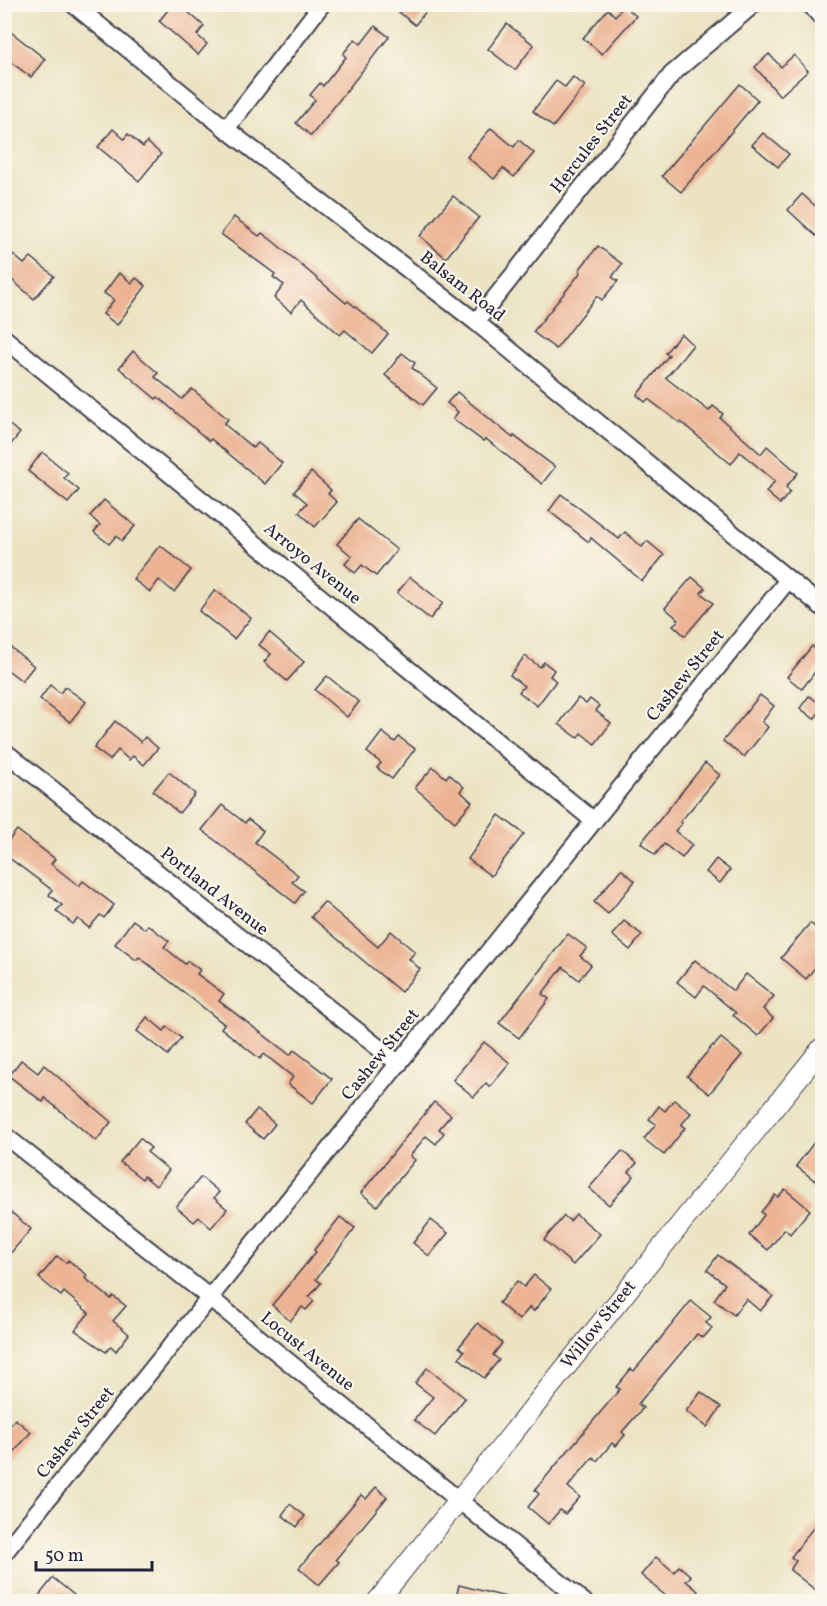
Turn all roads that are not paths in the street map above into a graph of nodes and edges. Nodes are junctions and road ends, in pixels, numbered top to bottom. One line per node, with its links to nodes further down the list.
1 (73, 4): 6 (street, Balsam Road)
2 (322, 4): 6 (street)
3 (754, 4): 7 (street, Hercules Street)
4 (810, 4): 5 (street)
5 (822, 18)
6 (226, 129): 7 (street, Balsam Road)
7 (476, 322): 9 (street, Balsam Road)
8 (4, 338): 12 (street, Arroyo Avenue)
9 (788, 580): 10 (street, Balsam Road); 12 (street, Cashew Street)
10 (822, 607)
11 (4, 751): 14 (street, Portland Avenue)
12 (594, 821): 14 (street, Cashew Street)
13 (822, 1048): 17 (street, Willow Street)
14 (399, 1064): 16 (street, Cashew Street)
15 (4, 1135): 16 (street, Locust Avenue)
16 (210, 1298): 17 (street, Locust Avenue); 18 (street, Cashew Street)
17 (458, 1499): 19 (street, Willow Street); 20 (street, Locust Avenue)
18 (5, 1552)
19 (377, 1602)
20 (584, 1602)

